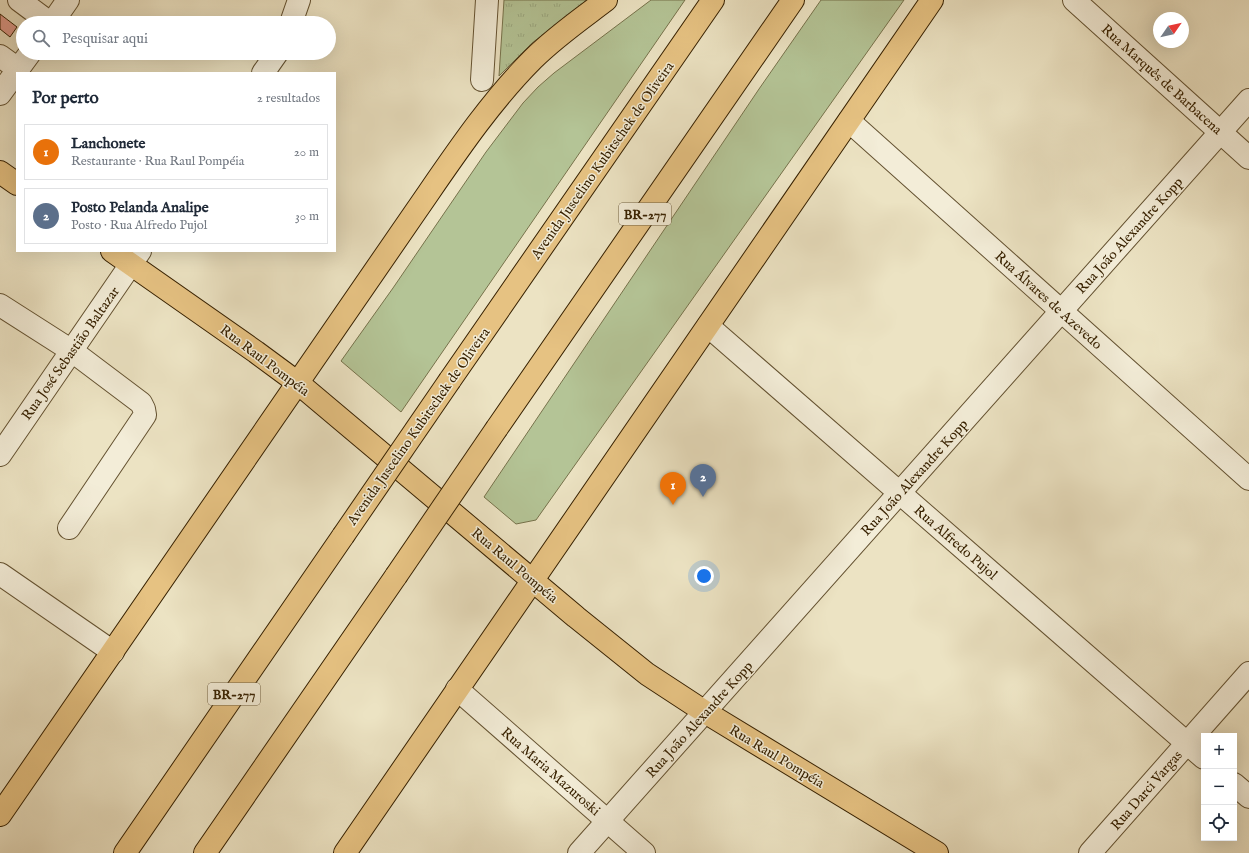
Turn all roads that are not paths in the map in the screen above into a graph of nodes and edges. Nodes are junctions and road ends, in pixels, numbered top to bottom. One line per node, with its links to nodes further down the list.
1 (19, 0): 10 (street)
2 (68, 0): 11 (street)
3 (299, 0): 12 (street)
4 (487, 0): 18 (street)
5 (606, 0): 32 (main road)
6 (713, 0): 49 (main road, Avenida Juscelino Kubitschek de Oliveira / BR-277, bridge)
7 (793, 0): 50 (main road, BR-277, bridge)
8 (932, 0): 21 (main road)
9 (1074, 0): 22 (street, Rua Marquês de Barbacena)
10 (41, 16)
11 (56, 16)
12 (293, 16)
13 (0, 56): 14 (street)
14 (16, 59)
15 (271, 60): 17 (street)
16 (24, 61): 19 (street)
17 (264, 72)
18 (482, 80)
19 (0, 94)
20 (1249, 100): 22 (street, Rua João Alexandre Kopp)
21 (849, 121): 29 (street, Rua Álvares de Azevedo); 30 (main road)
22 (1221, 132): 23 (street, Rua Marquês de Barbacena); 29 (street, Rua João Alexandre Kopp)
23 (1249, 158)
24 (0, 172): 25 (main road)
25 (16, 183)
26 (115, 252): 27 (main road, Rua Raul Pompéia)
27 (136, 258): 31 (street, Rua José Sebastião Baltazar); 32 (main road, Rua Raul Pompéia)
28 (0, 305): 31 (street)
29 (1062, 311): 34 (street, Rua Álvares de Azevedo); 35 (street, Rua João Alexandre Kopp)
30 (708, 326): 35 (street, Rua Alfredo Pujol); 38 (main road)
31 (72, 350): 33 (street, Rua José Sebastião Baltazar); 36 (street)
32 (298, 383): 38 (main road, Rua Raul Pompéia); 39 (main road)
33 (0, 455)
34 (1249, 479)
35 (900, 493): 42 (street, Rua João Alexandre Kopp); 43 (street, Rua Alfredo Pujol)
36 (69, 528)
37 (0, 574): 39 (street)
38 (533, 580): 41 (main road); 42 (main road, Rua Raul Pompéia)
39 (113, 652): 47 (main road)
40 (1249, 673): 43 (street, Rua Darci Vargas)
41 (457, 689): 48 (street, Rua Maria Mazuroski); 51 (main road)
42 (705, 712): 48 (street, Rua João Alexandre Kopp); 54 (main road, Rua Raul Pompéia)
43 (1187, 743): 44 (street, Rua Alfredo Pujol); 55 (street, Rua Darci Vargas)
44 (1201, 755)
45 (1237, 787): 46 (street)
46 (1249, 798)
47 (0, 815)
48 (608, 821): 52 (street, Rua João Alexandre Kopp); 53 (street, Rua Maria Mazuroski)
49 (125, 853)
50 (205, 853)
51 (345, 853)
52 (579, 853)
53 (644, 853)
54 (937, 853)
55 (1090, 853)

